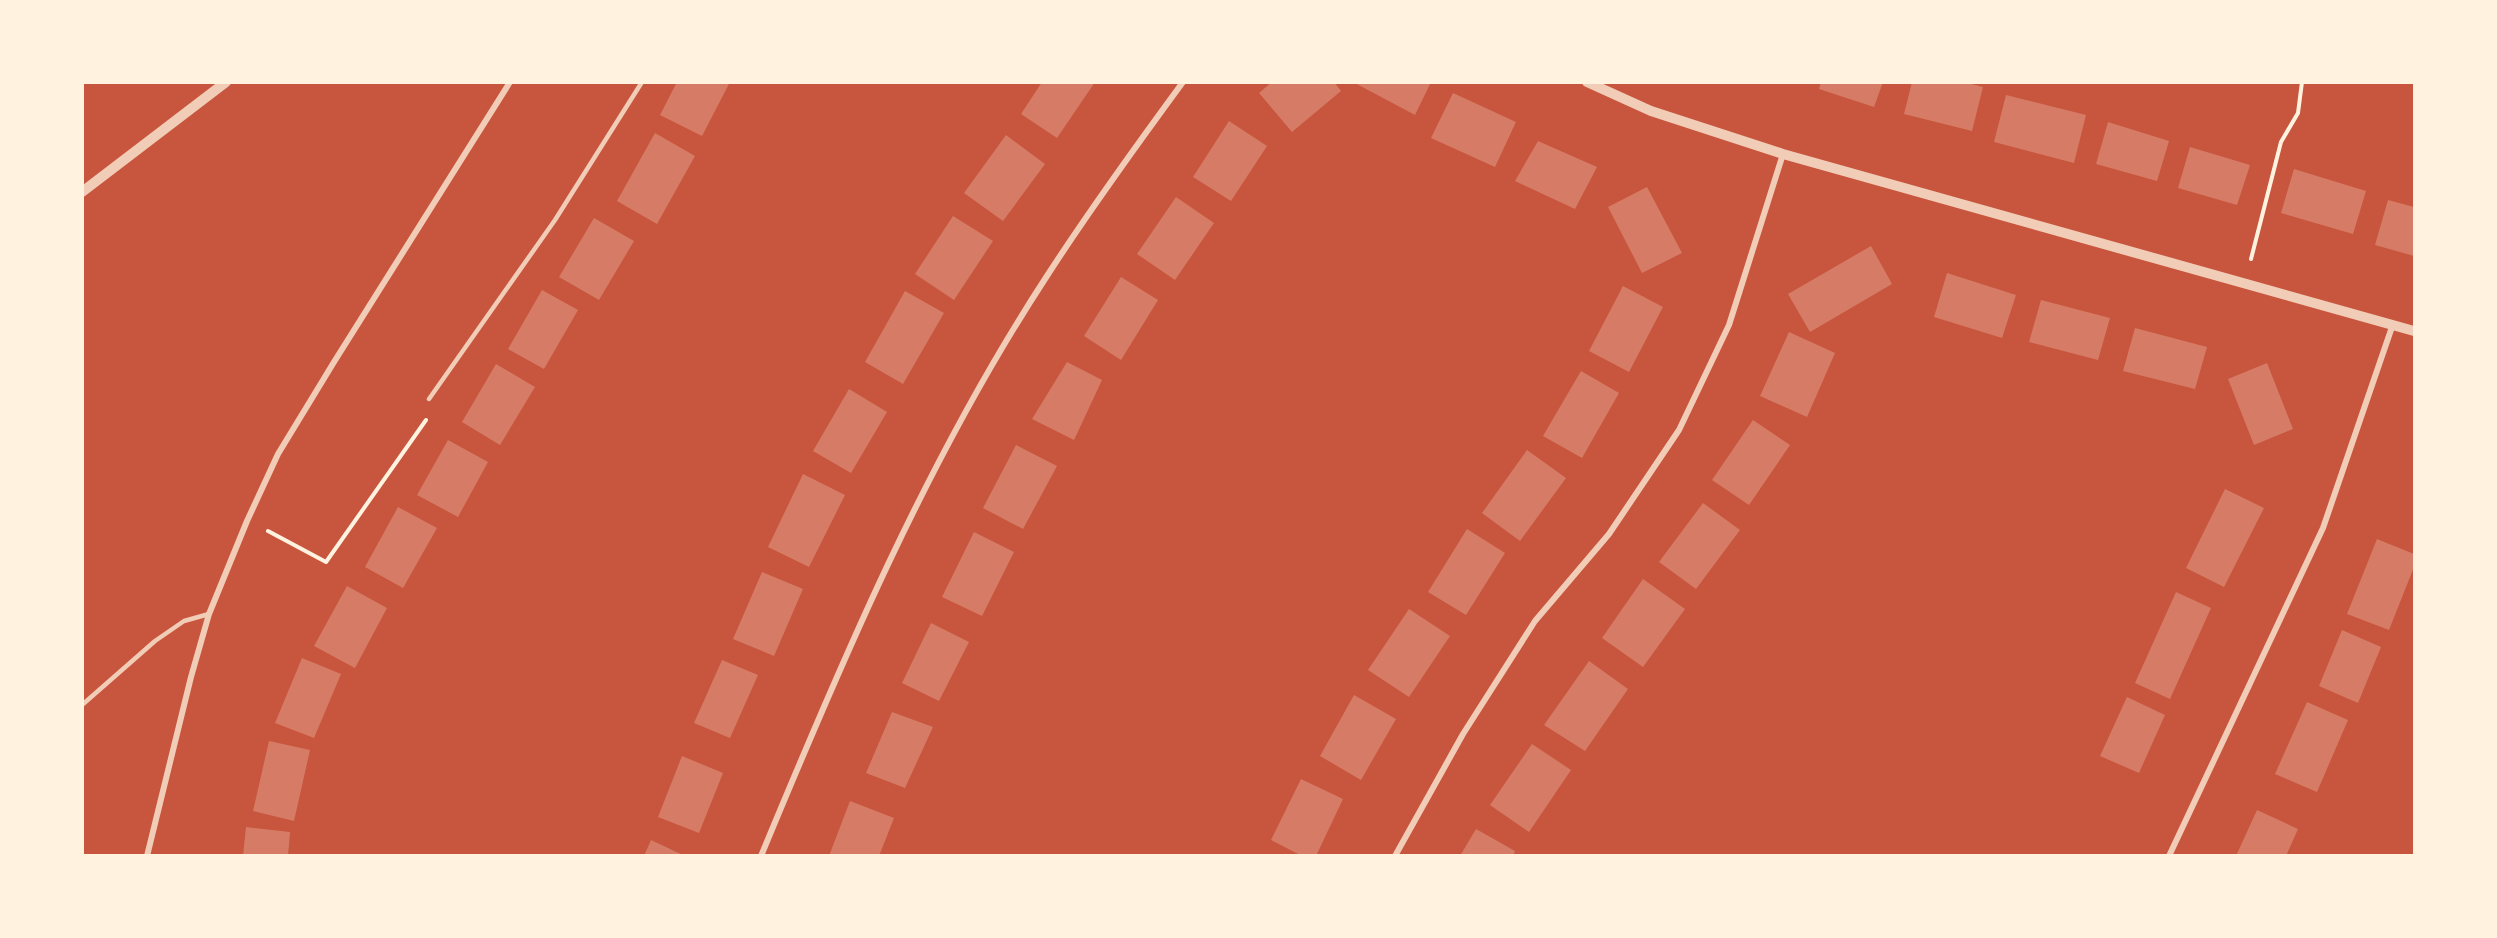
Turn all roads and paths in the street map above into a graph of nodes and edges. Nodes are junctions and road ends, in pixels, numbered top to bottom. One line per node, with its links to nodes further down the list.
1 (226, 82): 8 (street)
2 (510, 82): 13 (street)
3 (642, 82): 12 (lane)
4 (1184, 82): 17 (street)
5 (1587, 82): 7 (street)
6 (2302, 82): 9 (path)
7 (1783, 154): 9 (street); 18 (street)
8 (82, 192)
9 (2245, 284): 10 (street)
10 (2393, 324): 11 (street); 19 (street)
11 (2415, 331)
12 (429, 399): 13 (path)
13 (247, 520): 14 (street)
14 (209, 614): 15 (lane); 16 (street)
15 (82, 705)
16 (147, 855)
17 (761, 855)
18 (1395, 855)
19 (2169, 855)

